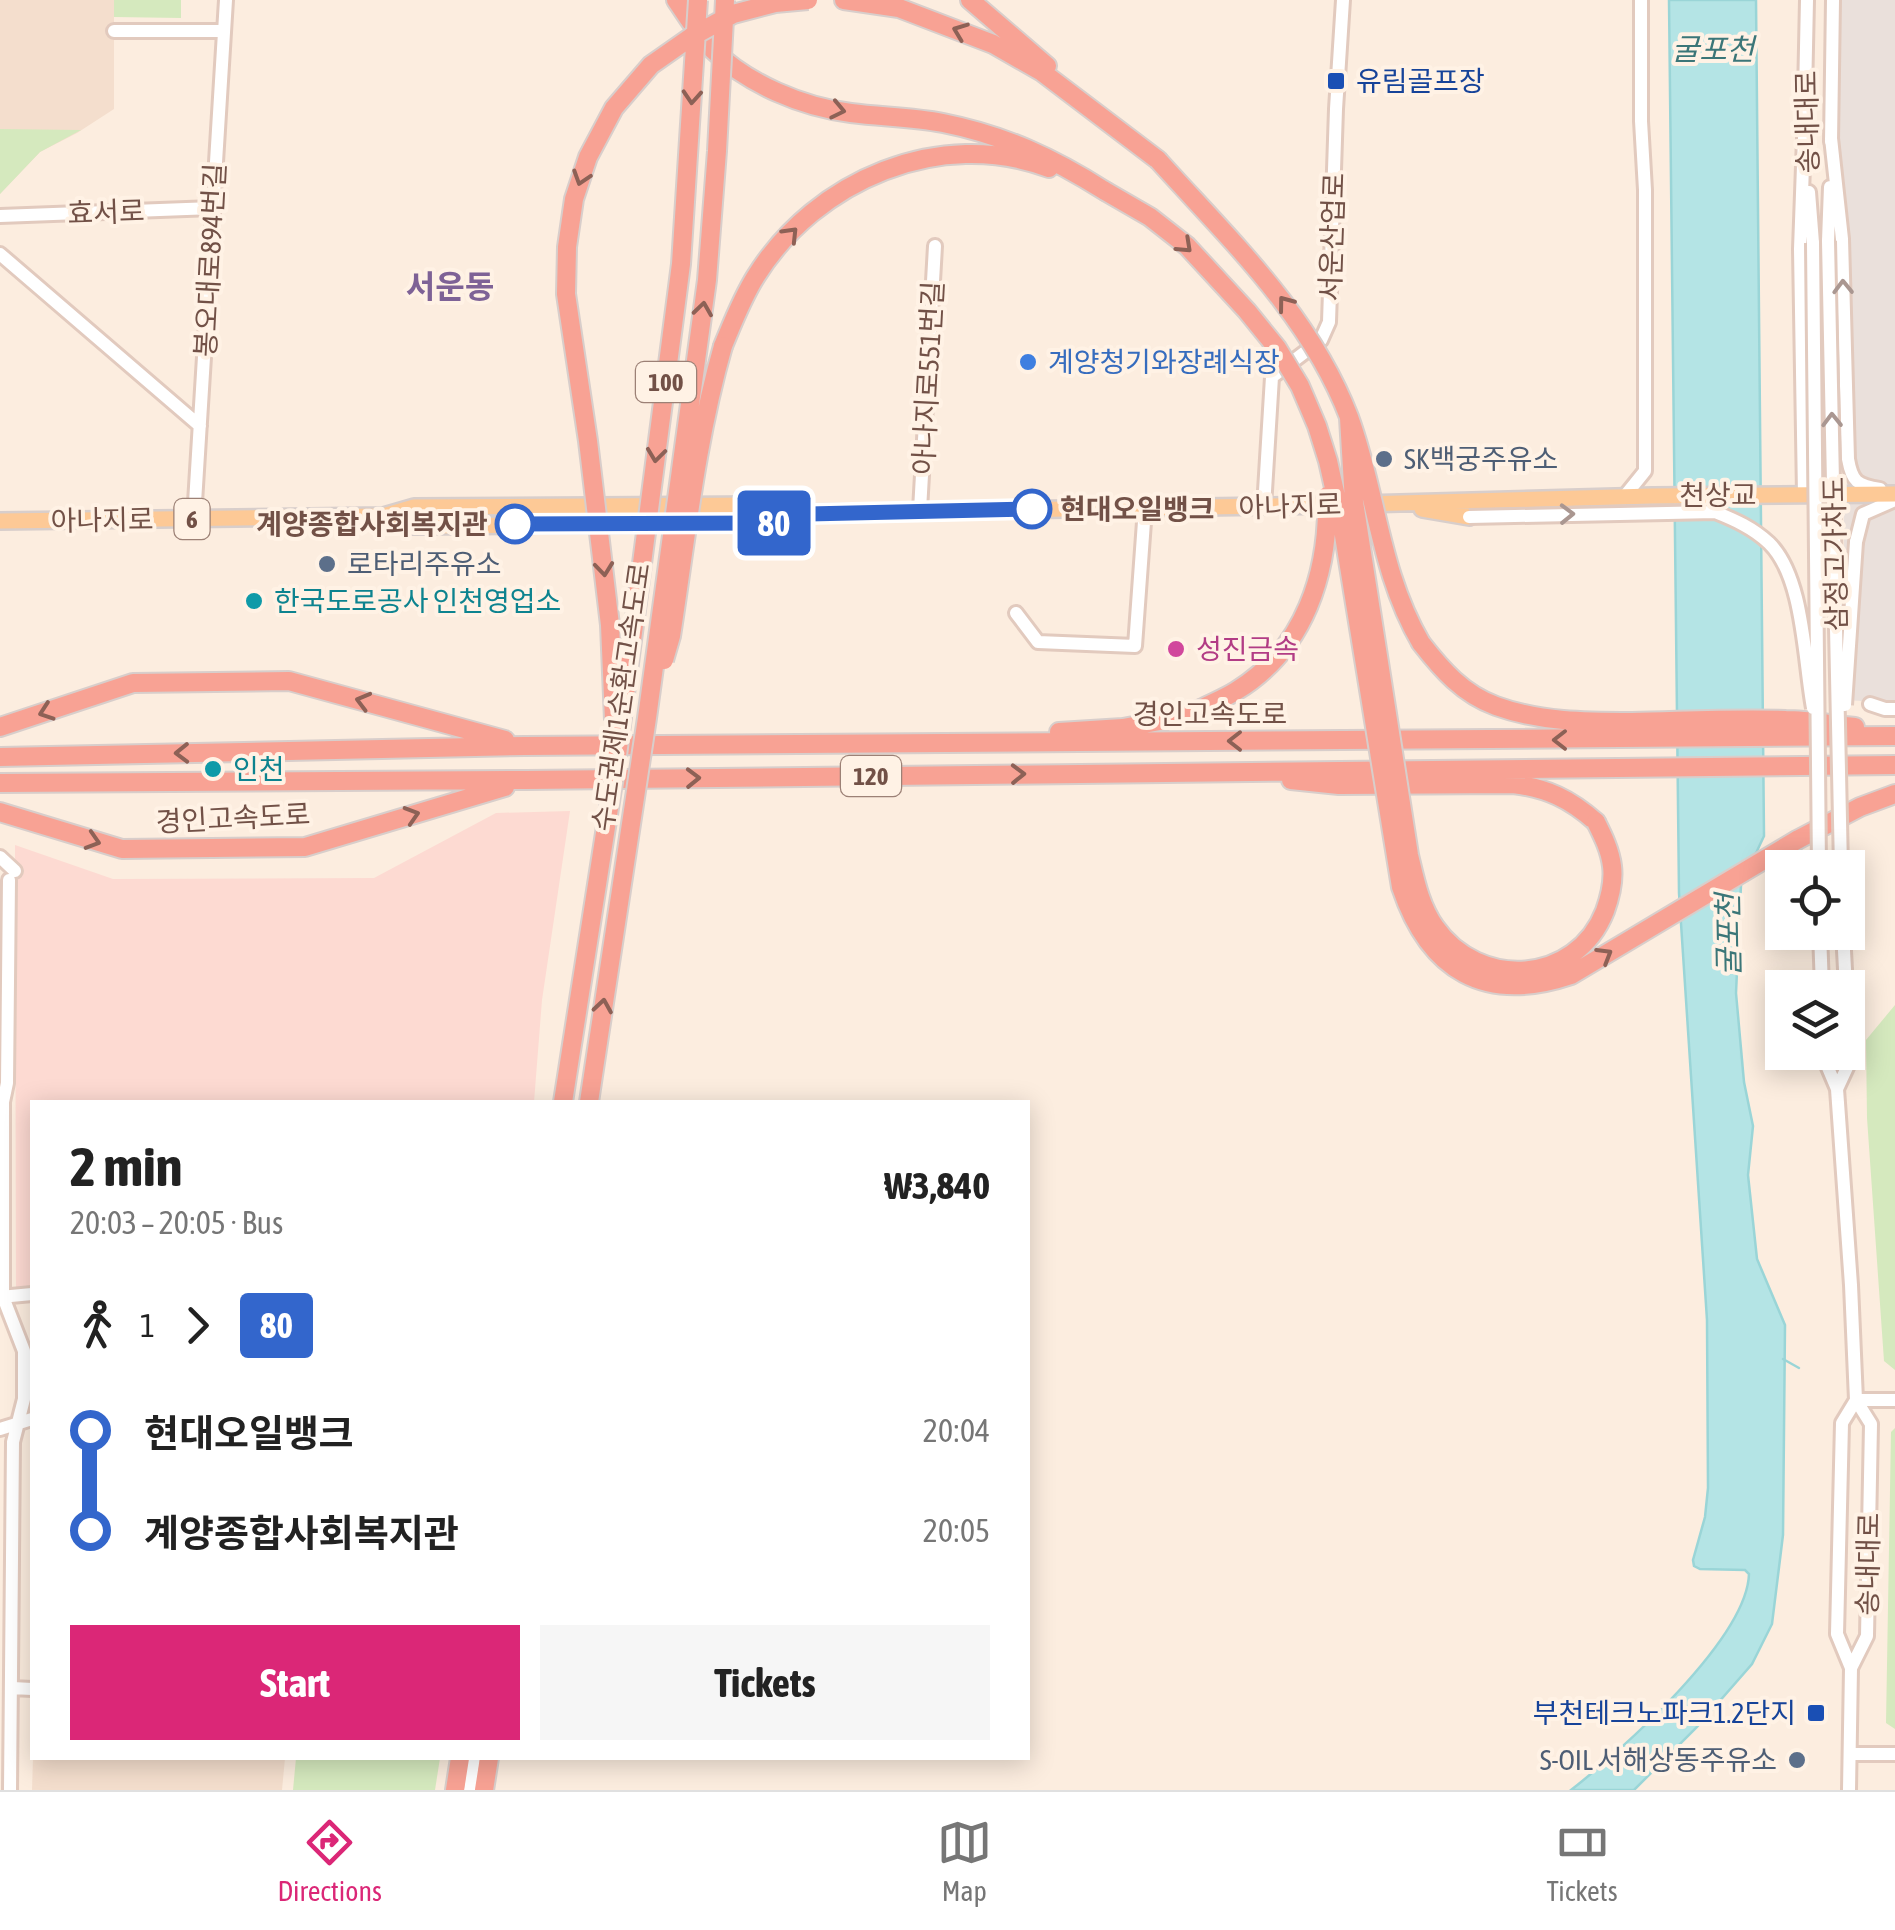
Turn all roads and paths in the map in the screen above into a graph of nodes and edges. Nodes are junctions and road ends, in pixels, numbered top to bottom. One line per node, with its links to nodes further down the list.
1 (226, 0): 13 (street, 봉오대로894번길)
2 (676, 0): 17 (highway, one-way to 17)
3 (698, 0): 50 (highway, 수도권제1순환고속도로 / 100, one-way to 50, bridge)
4 (725, 0): 41 (highway, 수도권제1순환고속도로 / 100, one-way to 4, bridge)
5 (808, 0): 50 (highway, one-way to 50, bridge)
6 (844, 0): 16 (highway, one-way to 6)
7 (970, 0): 16 (highway)
8 (1343, 0): 33 (street, 서운산업로)
9 (1642, 0): 30 (street)
10 (1807, 0): 14 (street, 송내대로)
11 (1833, 0): 15 (street, 송내대로)
12 (114, 31): 13 (street)
13 (224, 32): 18 (street, 봉오대로894번길)
14 (1804, 138): 21 (street, 송내대로); 27 (street)
15 (1832, 138): 20 (street, 송내대로); 28 (street, one-way to 15)
16 (1158, 160): 24 (highway, one-way to 16, bridge)
17 (1105, 191): 26 (highway, one-way to 26, bridge); 41 (highway, one-way to 17, bridge)
18 (213, 208): 19 (street, 효서로); 25 (street, 봉오대로894번길)
19 (0, 216)
20 (1828, 241): 48 (street, 삼정고가차도, one-way to 20, bridge)
21 (1813, 243): 46 (street, 삼정고가차도, bridge)
22 (936, 246): 34 (street, 아나지로551번길)
23 (0, 254): 25 (street)
24 (1349, 418): 43 (highway, bridge); 52 (highway, bridge)
25 (200, 426): 36 (street, 봉오대로894번길)
26 (1328, 460): 45 (highway, bridge); 55 (highway, one-way to 55, bridge)
27 (1804, 495): 28 (main road, 6); 29 (main road, 천상교 / 6)
28 (1895, 495): 48 (street, bridge)
29 (1652, 496): 30 (main road, 아나지로 / 6)
30 (1624, 497): 31 (main road, 아나지로 / 6)
31 (1388, 503): 33 (main road, 아나지로 / 6); 35 (main road)
32 (1145, 508): 33 (main road, 아나지로 / 6); 34 (main road, 아나지로 / 6); 38 (street)
33 (1264, 508)
34 (920, 510): 36 (main road, 아나지로 / 6)
35 (1469, 517): 46 (street, one-way to 46, bridge)
36 (194, 519): 37 (main road, 아나지로 / 6)
37 (0, 521)
38 (1016, 613)
39 (1870, 704): 40 (street)
40 (1895, 709)
41 (647, 718): 65 (highway, 수도권제1순환고속도로 / 100, one-way to 41, bridge)
42 (0, 728): 47 (highway, 경인고속도로 / 120, one-way to 42)
43 (1657, 730): 44 (highway); 45 (highway, 경인고속도로 / 120, one-way to 45)
44 (1895, 734)
45 (999, 742): 47 (highway, 경인고속도로 / 120)
46 (1819, 745): 57 (street, 삼정고가차도, bridge)
47 (524, 746): 49 (highway, 경인고속도로 / 120, one-way to 49)
48 (1839, 747): 58 (street, 삼정고가차도, bridge)
49 (0, 757)
50 (616, 763): 64 (highway, 수도권제1순환고속도로 / 100, bridge)
51 (1895, 765): 52 (highway, 경인고속도로 / 120)
52 (1216, 771): 53 (highway, 경인고속도로 / 120, one-way to 52)
53 (526, 780): 54 (highway, 경인고속도로 / 120); 56 (highway, 경인고속도로 / 120, one-way to 53)
54 (0, 783)
55 (1895, 794)
56 (0, 812)
57 (1819, 850)
58 (1841, 850)
59 (0, 856): 60 (street)
60 (6, 873): 66 (street)
61 (1829, 1070): 63 (street)
62 (1846, 1070): 63 (street)
63 (1837, 1089): 69 (street, 송내대로)
64 (563, 1100)
65 (589, 1100)
66 (1, 1102): 68 (street)
67 (30, 1294): 68 (street)
68 (2, 1298): 72 (street)
69 (1856, 1400): 70 (street); 74 (street, 송내대로); 74 (street, 송내대로)
70 (1895, 1400)
71 (30, 1420): 72 (street)
72 (18, 1423): 73 (street); 75 (street)
73 (0, 1429)
74 (1851, 1668): 77 (street, 송내대로)
75 (12, 1688): 76 (street); 82 (street)
76 (30, 1690)
77 (1850, 1754): 78 (street); 86 (street, 송내대로)
78 (1895, 1754)
79 (460, 1760): 83 (highway)
80 (474, 1760): 84 (street)
81 (489, 1760): 85 (highway)
82 (10, 1790)
83 (456, 1790)
84 (470, 1790)
85 (484, 1790)
86 (1849, 1790)

